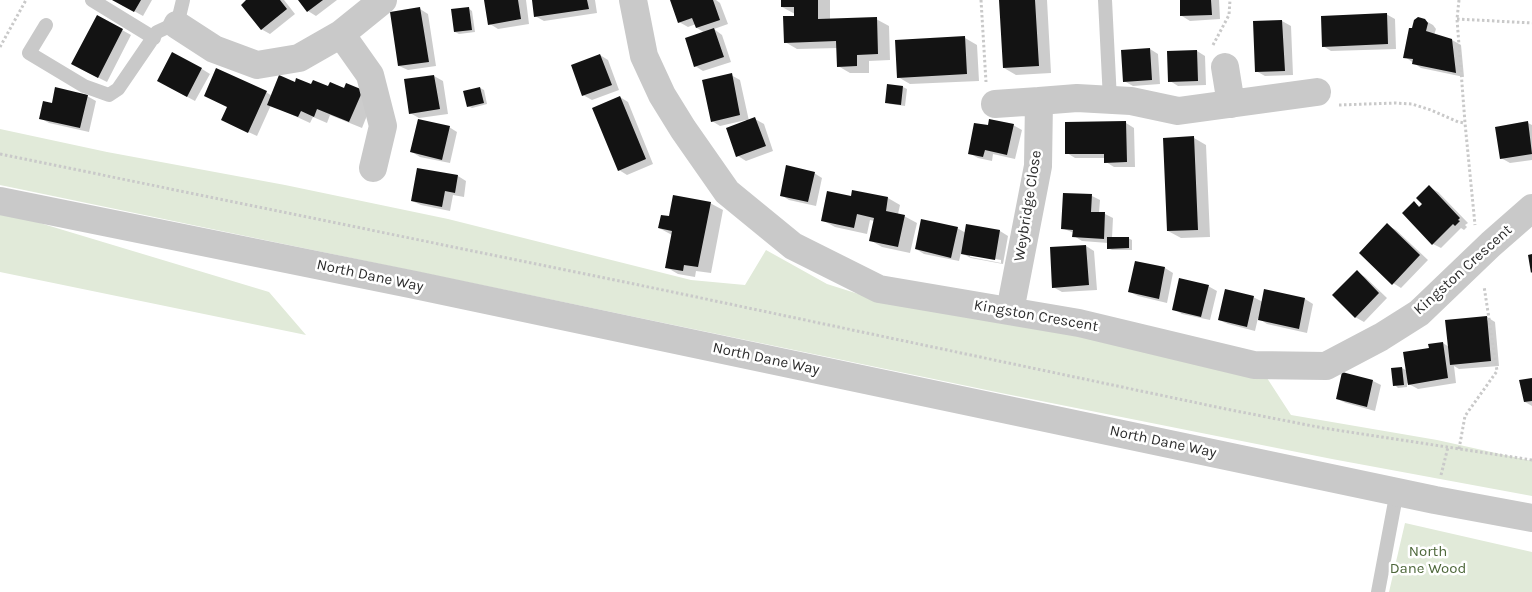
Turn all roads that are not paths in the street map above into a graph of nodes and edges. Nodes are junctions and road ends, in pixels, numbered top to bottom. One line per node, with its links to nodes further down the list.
1 (92, 0): 8 (lane)
2 (383, 0): 7 (street)
3 (633, 0): 18 (street, Kingston Crescent)
4 (1105, 0): 11 (lane)
5 (180, 13): 7 (street); 8 (lane)
6 (46, 25): 8 (lane)
7 (340, 34): 15 (street)
8 (154, 38)
9 (1225, 67): 14 (street)
10 (1317, 92): 14 (street)
11 (1110, 100): 12 (street); 14 (street)
12 (1040, 101): 13 (street); 18 (street, Weybridge Close)
13 (994, 104)
14 (1231, 104)
15 (373, 168)
16 (0, 201): 19 (street, North Dane Way)
17 (1532, 208): 18 (street, Kingston Crescent)
18 (1010, 311)
19 (1397, 491): 20 (street, North Dane Way); 21 (lane)
20 (1532, 518)
21 (1378, 592)

